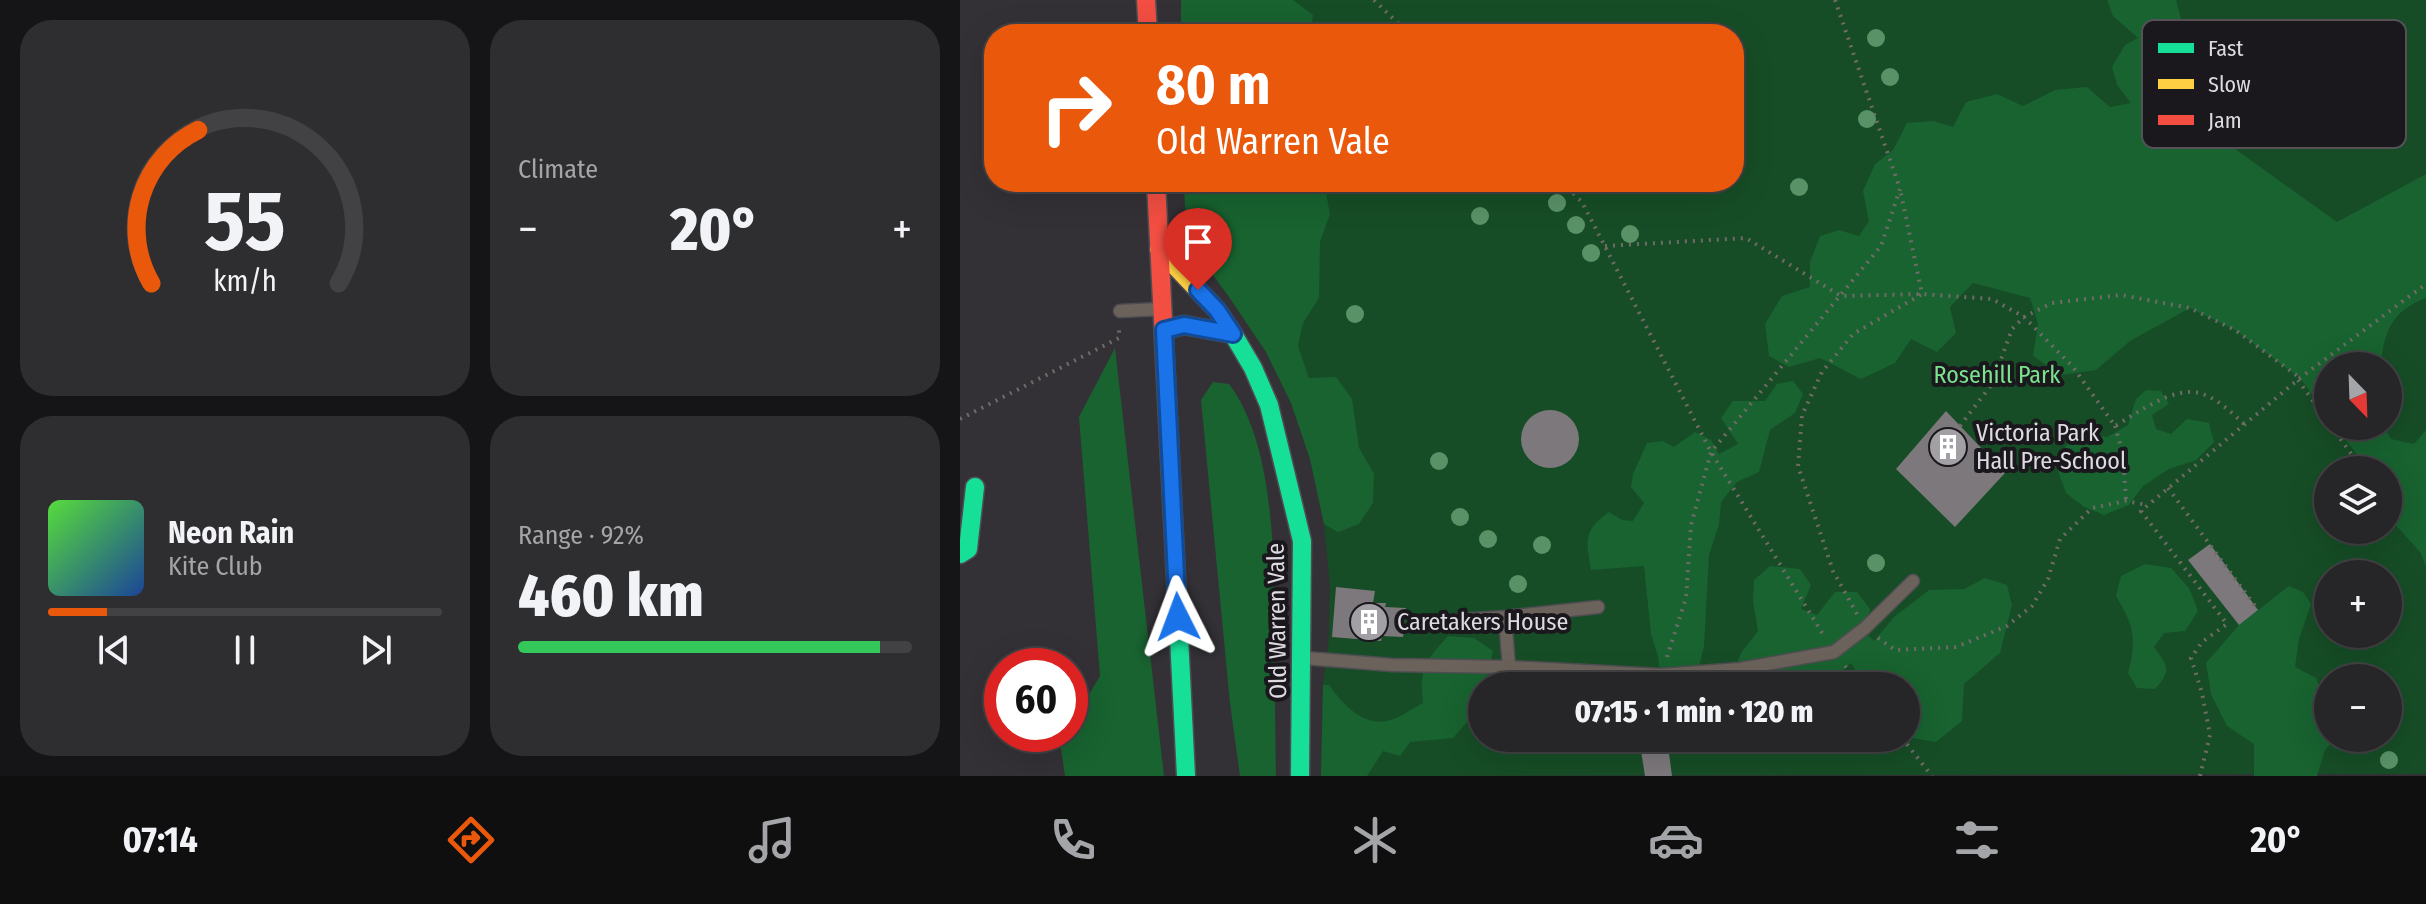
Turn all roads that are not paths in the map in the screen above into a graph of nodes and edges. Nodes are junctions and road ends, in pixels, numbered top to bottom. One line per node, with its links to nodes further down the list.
1 (1146, 0): 2 (street)
2 (1147, 24)
3 (1156, 192): 4 (street)
4 (1159, 249): 5 (street); 8 (street, Old Warren Vale)
5 (1163, 308): 6 (lane); 7 (street)
6 (1120, 311)
7 (1164, 330): 8 (street); 17 (street)
8 (1233, 334): 15 (street, Old Warren Vale)
9 (975, 487): 10 (street)
10 (960, 554)
11 (1913, 581): 16 (lane)
12 (1598, 607): 13 (lane)
13 (1505, 617): 14 (lane); 16 (lane)
14 (1433, 622)
15 (1303, 658): 16 (lane); 18 (street, Old Warren Vale)
16 (1509, 667)
17 (1186, 776)
18 (1300, 776)

